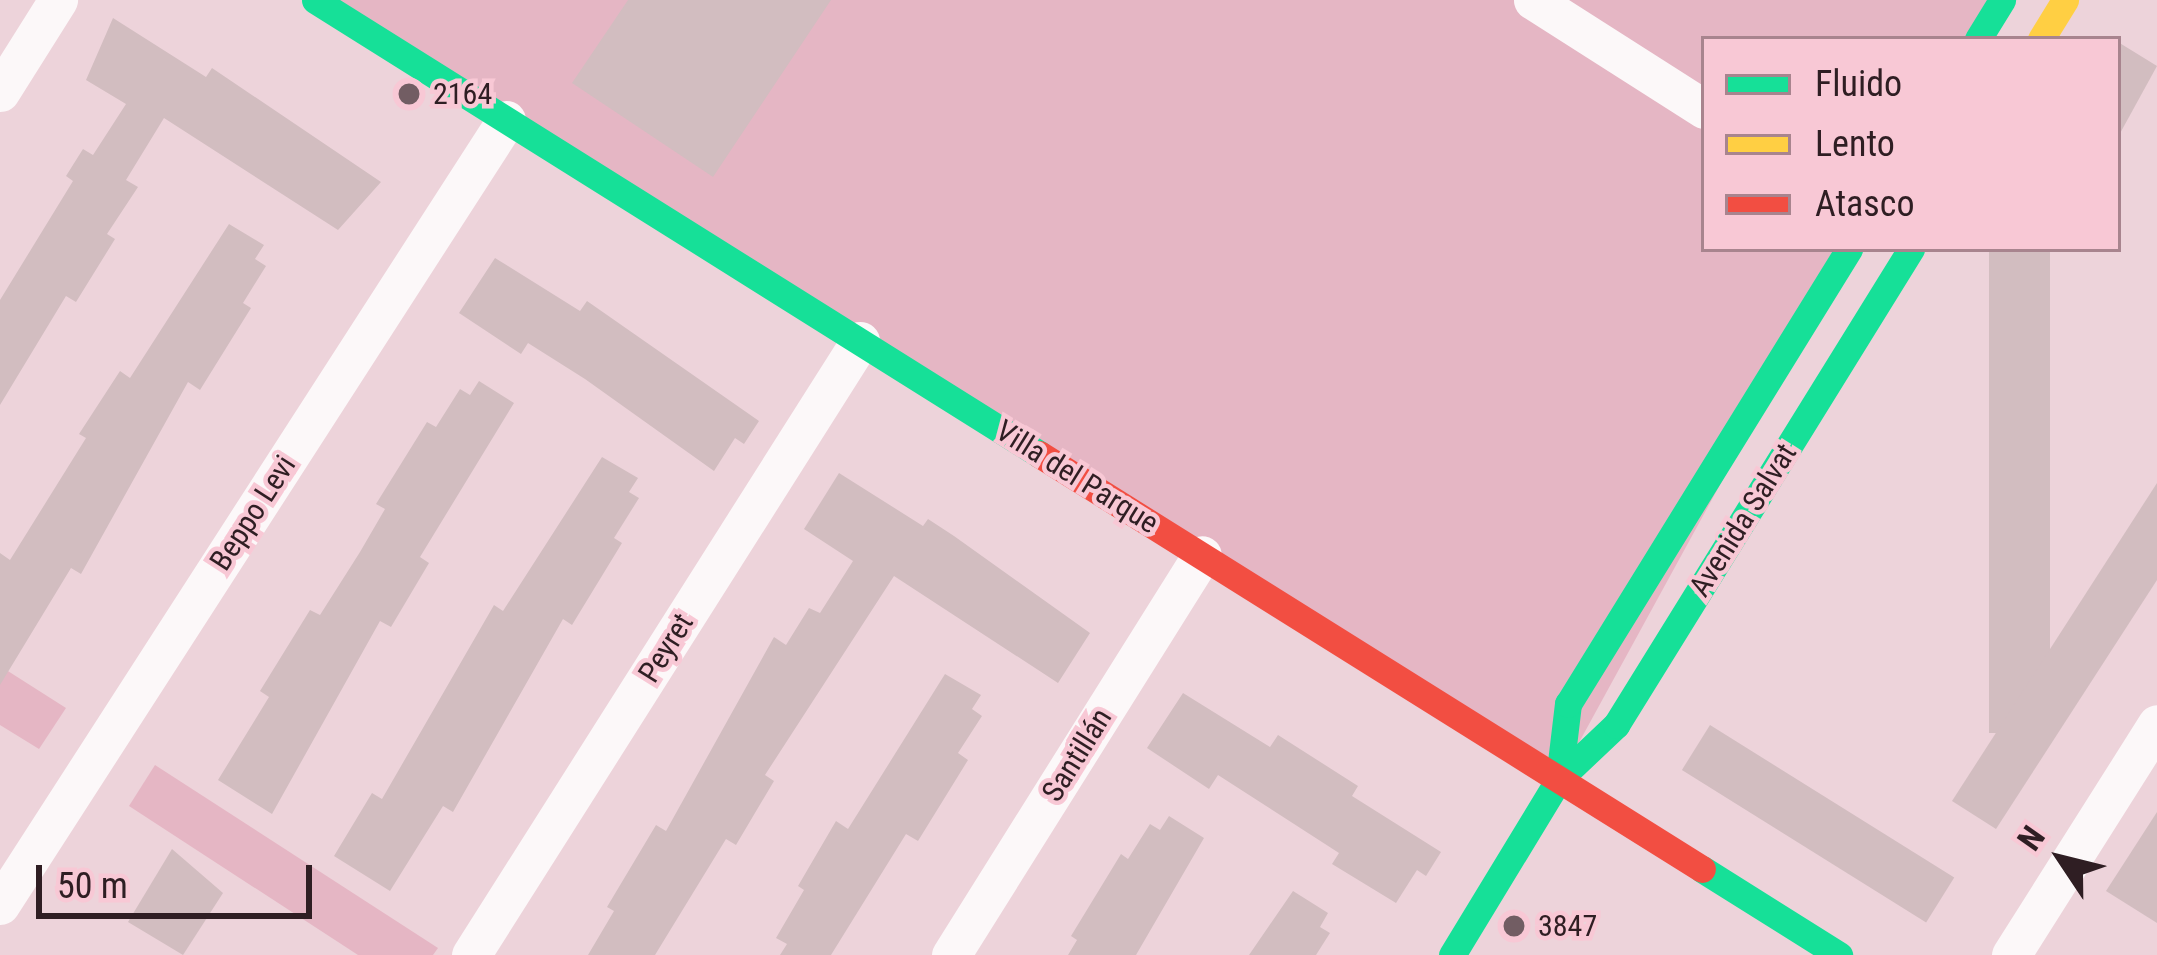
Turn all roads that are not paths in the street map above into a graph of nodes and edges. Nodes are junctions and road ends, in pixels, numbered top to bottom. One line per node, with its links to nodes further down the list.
1 (58, 0): 8 (street)
2 (315, 0): 10 (street, Villa del Parque)
3 (1533, 0): 9 (street)
4 (2002, 0): 6 (street)
5 (2065, 0): 7 (street)
6 (1980, 36)
7 (2043, 36)
8 (0, 92)
9 (1701, 107)
10 (506, 120): 13 (street, Villa del Parque); 17 (street, Beppo Levi)
11 (1847, 252): 16 (street, Avenida Salvat)
12 (1909, 252): 16 (street, Avenida Salvat)
13 (860, 341): 14 (street, Villa del Parque); 18 (street, Peyret)
14 (1202, 555): 16 (street, Villa del Parque); 19 (street, Santillán)
15 (2157, 724): 22 (street)
16 (1559, 779): 20 (street, Avenida Salvat); 21 (street, Villa del Parque)
17 (0, 905)
18 (471, 955)
19 (951, 955)
20 (1451, 955)
21 (1838, 955)
22 (2011, 955)

